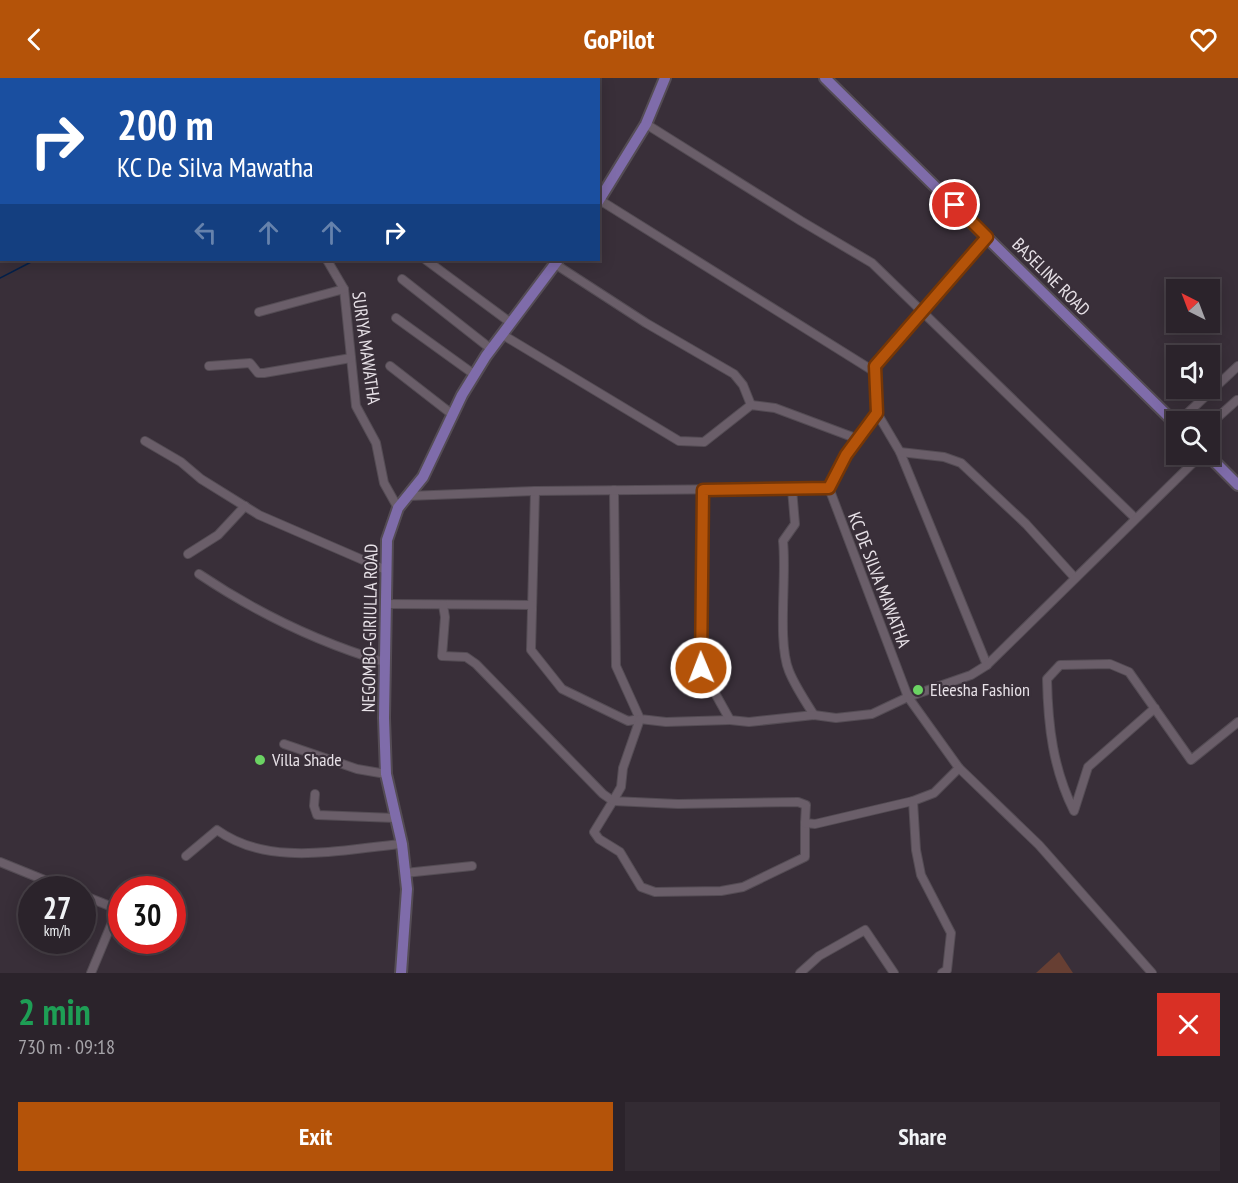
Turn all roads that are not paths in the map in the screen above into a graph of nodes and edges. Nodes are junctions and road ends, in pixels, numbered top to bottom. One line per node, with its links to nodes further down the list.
1 (665, 78): 3 (main road)
2 (825, 78): 6 (main road, BASELINE ROAD)
3 (646, 124): 4 (main road); 12 (street)
4 (600, 198)
5 (600, 201): 22 (street)
6 (987, 237): 12 (street); 27 (main road, BASELINE ROAD)
7 (328, 261): 11 (street, SURIYA MAWATHA)
8 (427, 261): 15 (street)
9 (557, 262): 15 (main road, NEGOMBO-GIRIULLA ROAD); 25 (street)
10 (402, 279): 17 (street)
11 (344, 289): 13 (street); 18 (street, SURIYA MAWATHA)
12 (923, 311): 22 (street); 45 (street)
13 (259, 312)
14 (396, 318): 23 (street)
15 (511, 323): 16 (main road, NEGOMBO-GIRIULLA ROAD)
16 (503, 335): 17 (main road, NEGOMBO-GIRIULLA ROAD); 25 (street)
17 (491, 350): 23 (main road, NEGOMBO-GIRIULLA ROAD)
18 (351, 358): 19 (street); 44 (street, SURIYA MAWATHA)
19 (209, 366)
20 (390, 366): 30 (street)
21 (1238, 366): 26 (street)
22 (875, 372): 28 (street)
23 (475, 375): 30 (main road, NEGOMBO-GIRIULLA ROAD)
24 (1238, 397): 29 (street)
25 (751, 405): 31 (street)
26 (1190, 411)
27 (1166, 412)
28 (877, 413): 31 (street); 33 (street)
29 (1220, 414)
30 (453, 415): 42 (main road, NEGOMBO-GIRIULLA ROAD)
31 (858, 440): 37 (street)
32 (145, 441): 43 (street)
33 (900, 452): 49 (street); 54 (street)
34 (1190, 465): 45 (street)
35 (1218, 465): 36 (main road)
36 (1238, 485)
37 (829, 488): 38 (street); 55 (street, KC DE SILVA MAWATHA)
38 (792, 489): 40 (street); 57 (street)
39 (614, 490): 40 (street); 41 (street); 58 (street)
40 (703, 490): 59 (street)
41 (535, 491): 42 (street); 52 (street)
42 (408, 496): 44 (main road, NEGOMBO-GIRIULLA ROAD)
43 (245, 506): 46 (street); 47 (street)
44 (398, 508): 47 (main road, NEGOMBO-GIRIULLA ROAD)
45 (1135, 518): 49 (street)
46 (188, 554)
47 (386, 570): 50 (main road, NEGOMBO-GIRIULLA ROAD)
48 (199, 574): 53 (street)
49 (1075, 578): 54 (street)
50 (385, 604): 51 (street); 53 (main road, NEGOMBO-GIRIULLA ROAD)
51 (443, 605): 52 (street); 65 (street)
52 (532, 605): 58 (street)
53 (384, 662): 63 (main road, NEGOMBO-GIRIULLA ROAD)
54 (987, 665): 55 (street)
55 (908, 697): 57 (street); 62 (street, KC DE SILVA MAWATHA)
56 (1155, 708): 56 (street); 60 (street)
57 (814, 715): 59 (street)
58 (640, 719): 59 (street); 65 (street)
59 (730, 720)
60 (1238, 722)
61 (284, 744): 63 (street)
62 (959, 768): 66 (street); 81 (street, KC DE SILVA MAWATHA)
63 (386, 774): 67 (main road, NEGOMBO-GIRIULLA ROAD)
64 (315, 794): 67 (street)
65 (613, 801): 68 (street); 68 (street)
66 (913, 801): 68 (street); 76 (street)
67 (395, 818): 69 (main road, NEGOMBO-GIRIULLA ROAD)
68 (805, 823)
69 (402, 843): 70 (street); 73 (main road, NEGOMBO-GIRIULLA ROAD)
70 (186, 856)
71 (0, 862): 74 (street)
72 (472, 866): 73 (street)
73 (405, 873): 78 (main road, NEGOMBO-GIRIULLA ROAD)
74 (34, 876)
75 (96, 900): 77 (street)
76 (946, 972)
77 (91, 973)
78 (402, 973)
79 (800, 973): 80 (street)
80 (894, 973)
81 (1152, 973)

